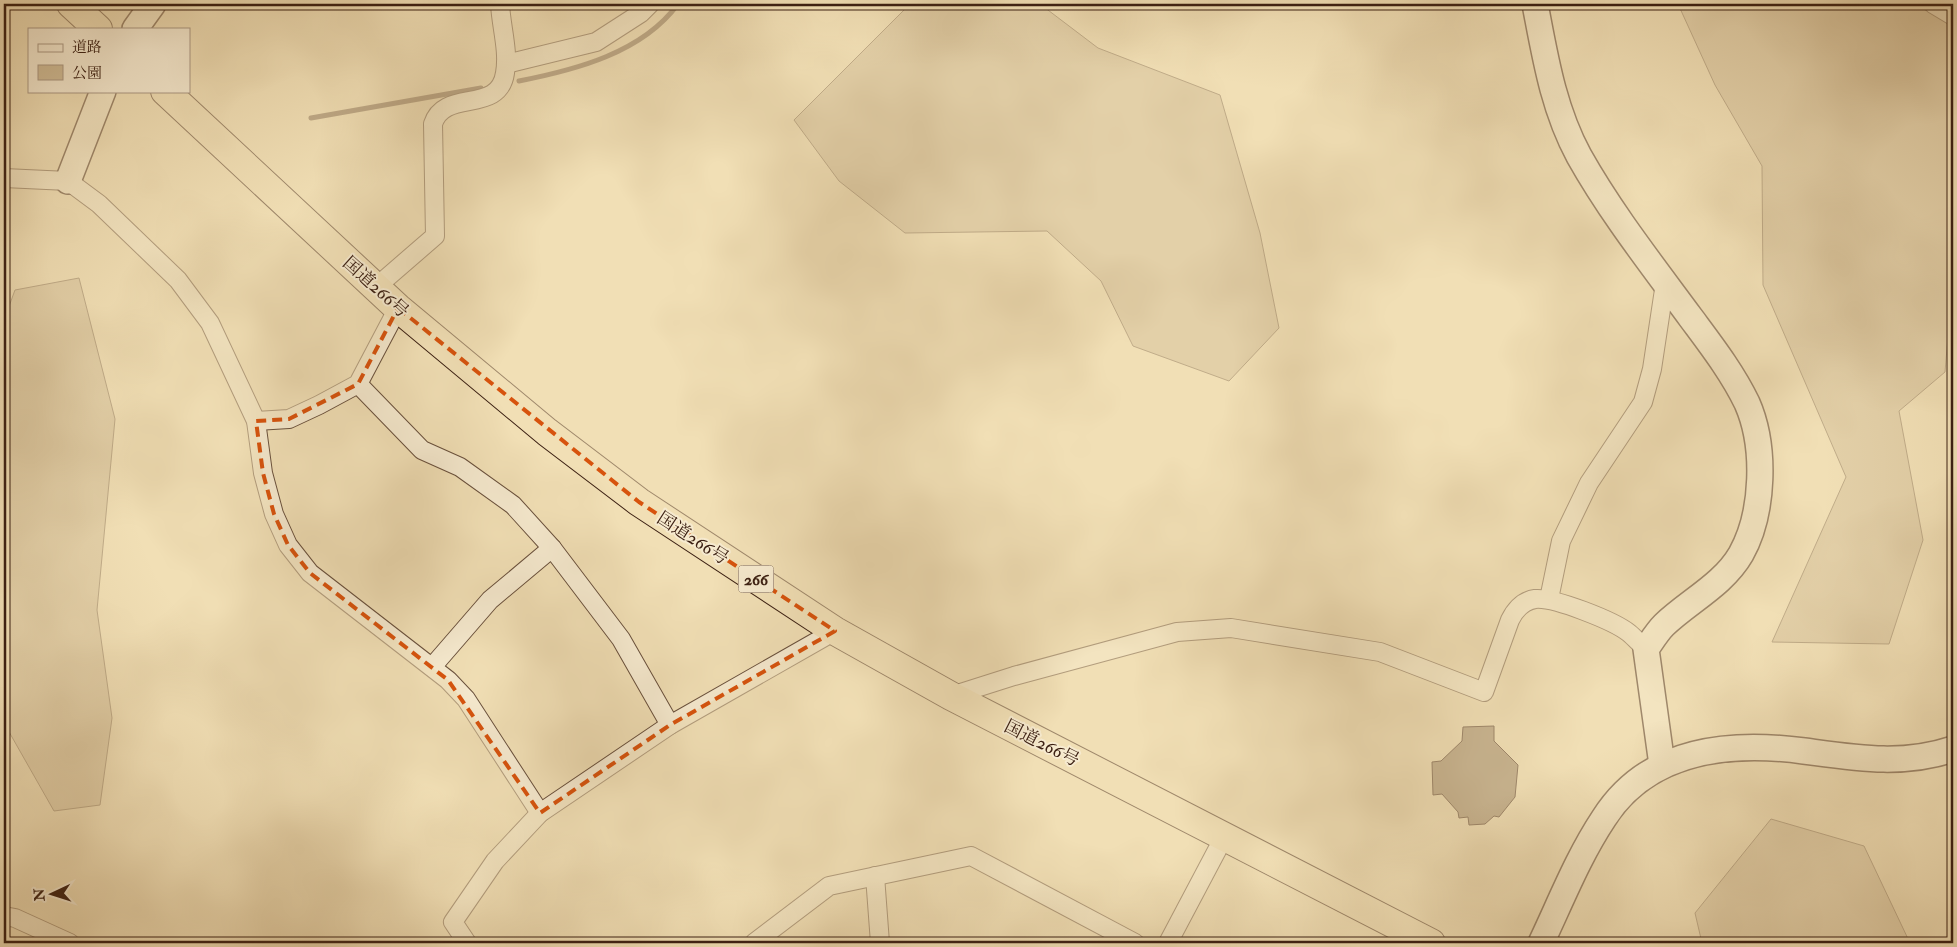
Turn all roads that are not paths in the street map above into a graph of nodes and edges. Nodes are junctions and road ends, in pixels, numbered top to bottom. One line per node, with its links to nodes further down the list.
1 (72, 4): 8 (highway)
2 (153, 4): 9 (street)
3 (500, 4): 10 (street)
4 (650, 4): 10 (street)
5 (1535, 4): 15 (street)
6 (1933, 4): 7 (street)
7 (1953, 16)
8 (97, 28)
9 (136, 28)
10 (506, 64): 16 (street)
11 (103, 92): 14 (street)
12 (166, 92): 16 (highway, 国道266号 / 266)
13 (4, 178): 14 (street)
14 (68, 181): 19 (street)
15 (1665, 283): 21 (street); 23 (street)
16 (375, 288): 17 (highway, 国道266号 / 266)
17 (398, 308): 18 (street); 22 (highway, 国道266号 / 266)
18 (358, 384): 19 (street); 20 (street)
19 (256, 421): 24 (street)
20 (552, 548): 24 (street); 26 (street)
21 (1548, 599): 23 (street); 25 (street)
22 (834, 631): 25 (highway, 国道266号 / 266); 26 (street)
23 (1646, 649): 28 (street)
24 (432, 666): 29 (street)
25 (951, 696): 30 (highway, 国道266号 / 266)
26 (670, 725): 29 (street)
27 (1953, 749): 28 (street)
28 (1662, 765): 40 (street)
29 (540, 813): 35 (street)
30 (1224, 837): 38 (street); 39 (highway, 国道266号 / 266)
31 (875, 876): 33 (street); 36 (street); 37 (street)
32 (4, 916): 34 (street)
33 (759, 942)
34 (70, 943)
35 (467, 943)
36 (880, 943)
37 (1135, 943)
38 (1168, 943)
39 (1431, 943)
40 (1541, 943)

